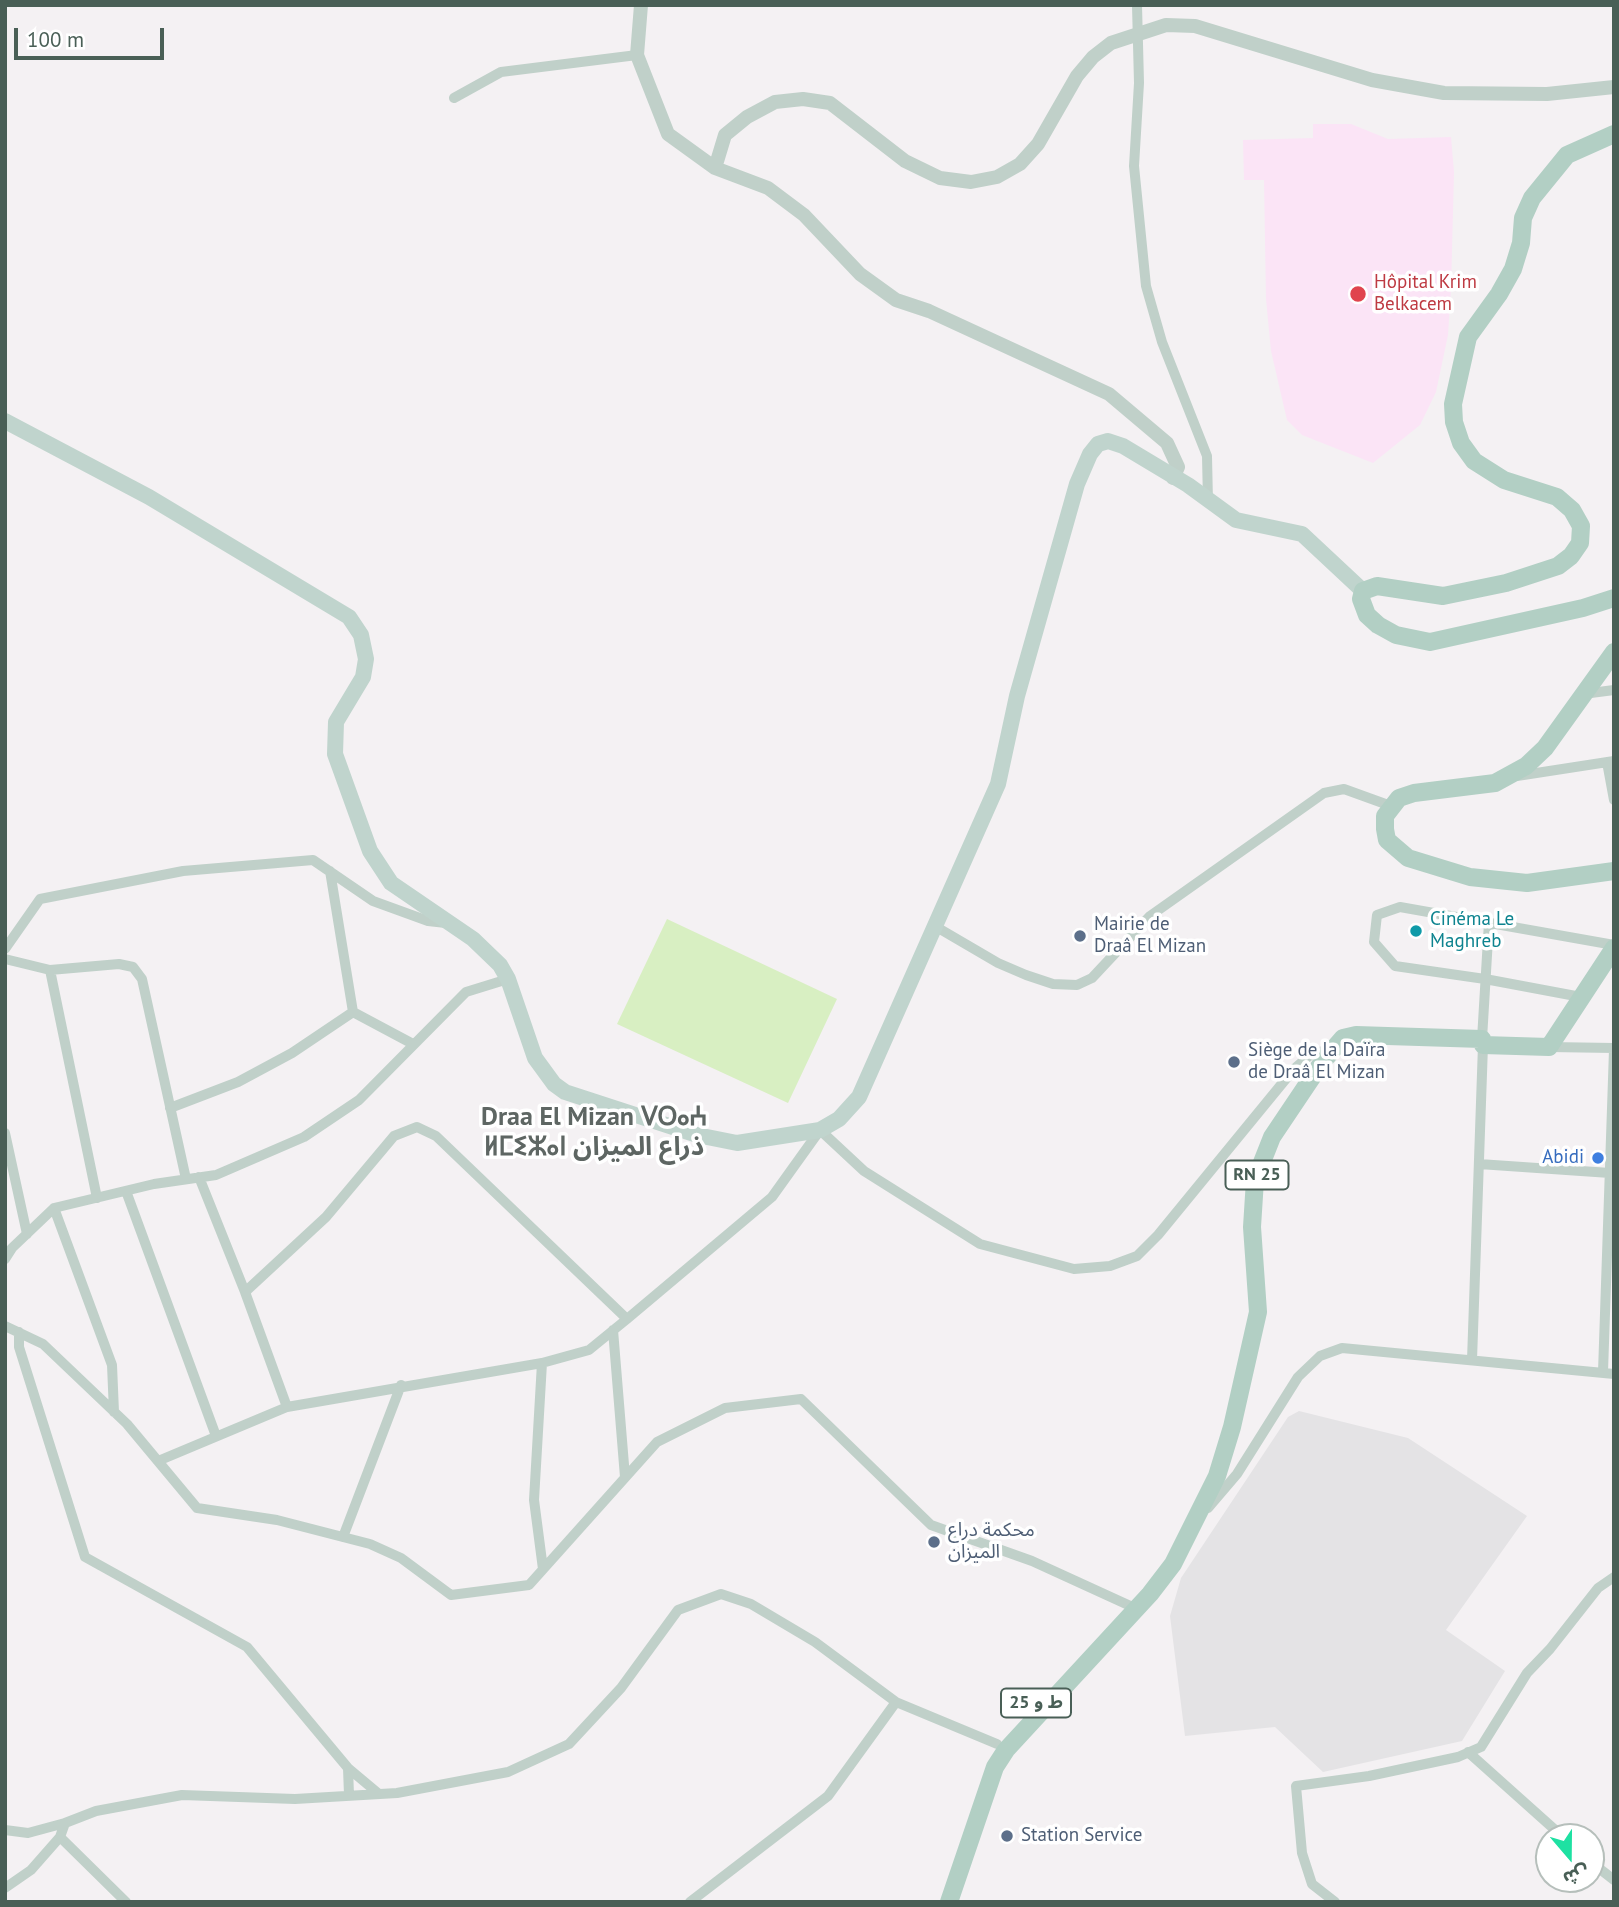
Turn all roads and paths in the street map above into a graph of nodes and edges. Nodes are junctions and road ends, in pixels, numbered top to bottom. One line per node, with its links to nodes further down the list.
1 (641, 5): 4 (street)
2 (1137, 5): 3 (street)
3 (1137, 33): 5 (street); 8 (street); 11 (street)
4 (638, 55): 6 (street); 8 (street)
5 (1614, 87)
6 (454, 98)
7 (1614, 134): 12 (main road)
8 (715, 168): 10 (street)
9 (5, 421): 24 (main road)
10 (1173, 478): 11 (main road); 25 (main road)
11 (1208, 502): 12 (main road)
12 (1363, 591): 13 (main road)
13 (1614, 598)
14 (1614, 652): 16 (main road)
15 (1614, 690): 16 (street)
16 (1584, 694): 18 (main road)
17 (1610, 762): 18 (street); 19 (street)
18 (1511, 777): 20 (main road)
19 (1614, 800)
20 (1391, 806): 21 (main road); 25 (street)
21 (1614, 871)
22 (330, 872): 24 (street); 27 (street); 33 (street)
23 (1489, 922): 26 (street); 31 (street); 31 (street)
24 (449, 924): 30 (main road)
25 (933, 925): 40 (main road)
26 (1614, 946): 32 (main road)
27 (5, 949)
28 (5, 959): 29 (street)
29 (50, 970): 39 (street); 47 (street)
30 (508, 979): 35 (street); 40 (main road)
31 (1486, 979): 32 (street); 34 (street)
32 (1581, 998): 36 (main road)
33 (353, 1012): 35 (street); 39 (street)
34 (1482, 1042): 36 (main road); 37 (main road); 42 (street)
35 (413, 1044): 44 (street)
36 (1549, 1046): 38 (street)
37 (1334, 1047): 40 (street); 65 (main road, RN 25)
38 (1614, 1049): 43 (street)
39 (170, 1108): 45 (street)
40 (820, 1130): 52 (street)
41 (5, 1133): 49 (street)
42 (1479, 1164): 43 (street); 56 (street)
43 (1610, 1174): 58 (street)
44 (199, 1177): 45 (street); 51 (street)
45 (186, 1179): 46 (street)
46 (126, 1191): 47 (street); 62 (street)
47 (97, 1198): 48 (street)
48 (54, 1208): 49 (street); 61 (street)
49 (27, 1234): 50 (street)
50 (5, 1259)
51 (246, 1292): 52 (street); 60 (street)
52 (627, 1319): 54 (street)
53 (5, 1326): 55 (street)
54 (613, 1330): 57 (street); 64 (street)
55 (19, 1332): 61 (street); 73 (street)
56 (1472, 1360): 58 (street); 65 (street)
57 (542, 1363): 59 (street); 67 (street)
58 (1608, 1373)
59 (401, 1385): 60 (street); 66 (street)
60 (287, 1407): 62 (street)
61 (114, 1412): 63 (street)
62 (216, 1436): 63 (street)
63 (158, 1461): 66 (street)
64 (625, 1477): 67 (street); 69 (street)
65 (1191, 1530): 69 (main road, RN 25)
66 (343, 1537): 67 (street)
67 (542, 1569)
68 (1614, 1577): 72 (street)
69 (1133, 1606): 71 (main road, ط و 25); 84 (main road, RN 25)
70 (896, 1702): 71 (street); 74 (street); 82 (street)
71 (998, 1744): 83 (main road, ط و 25)
72 (1468, 1752): 77 (street); 85 (street)
73 (348, 1768): 74 (street); 75 (street)
74 (379, 1794): 75 (street)
75 (349, 1796): 76 (street)
76 (65, 1823): 78 (street); 79 (street)
77 (1547, 1823)
78 (5, 1830)
79 (60, 1837): 80 (street); 81 (street)
80 (5, 1888)
81 (126, 1902)
82 (690, 1902)
83 (937, 1902)
84 (949, 1902)
85 (1335, 1902)

